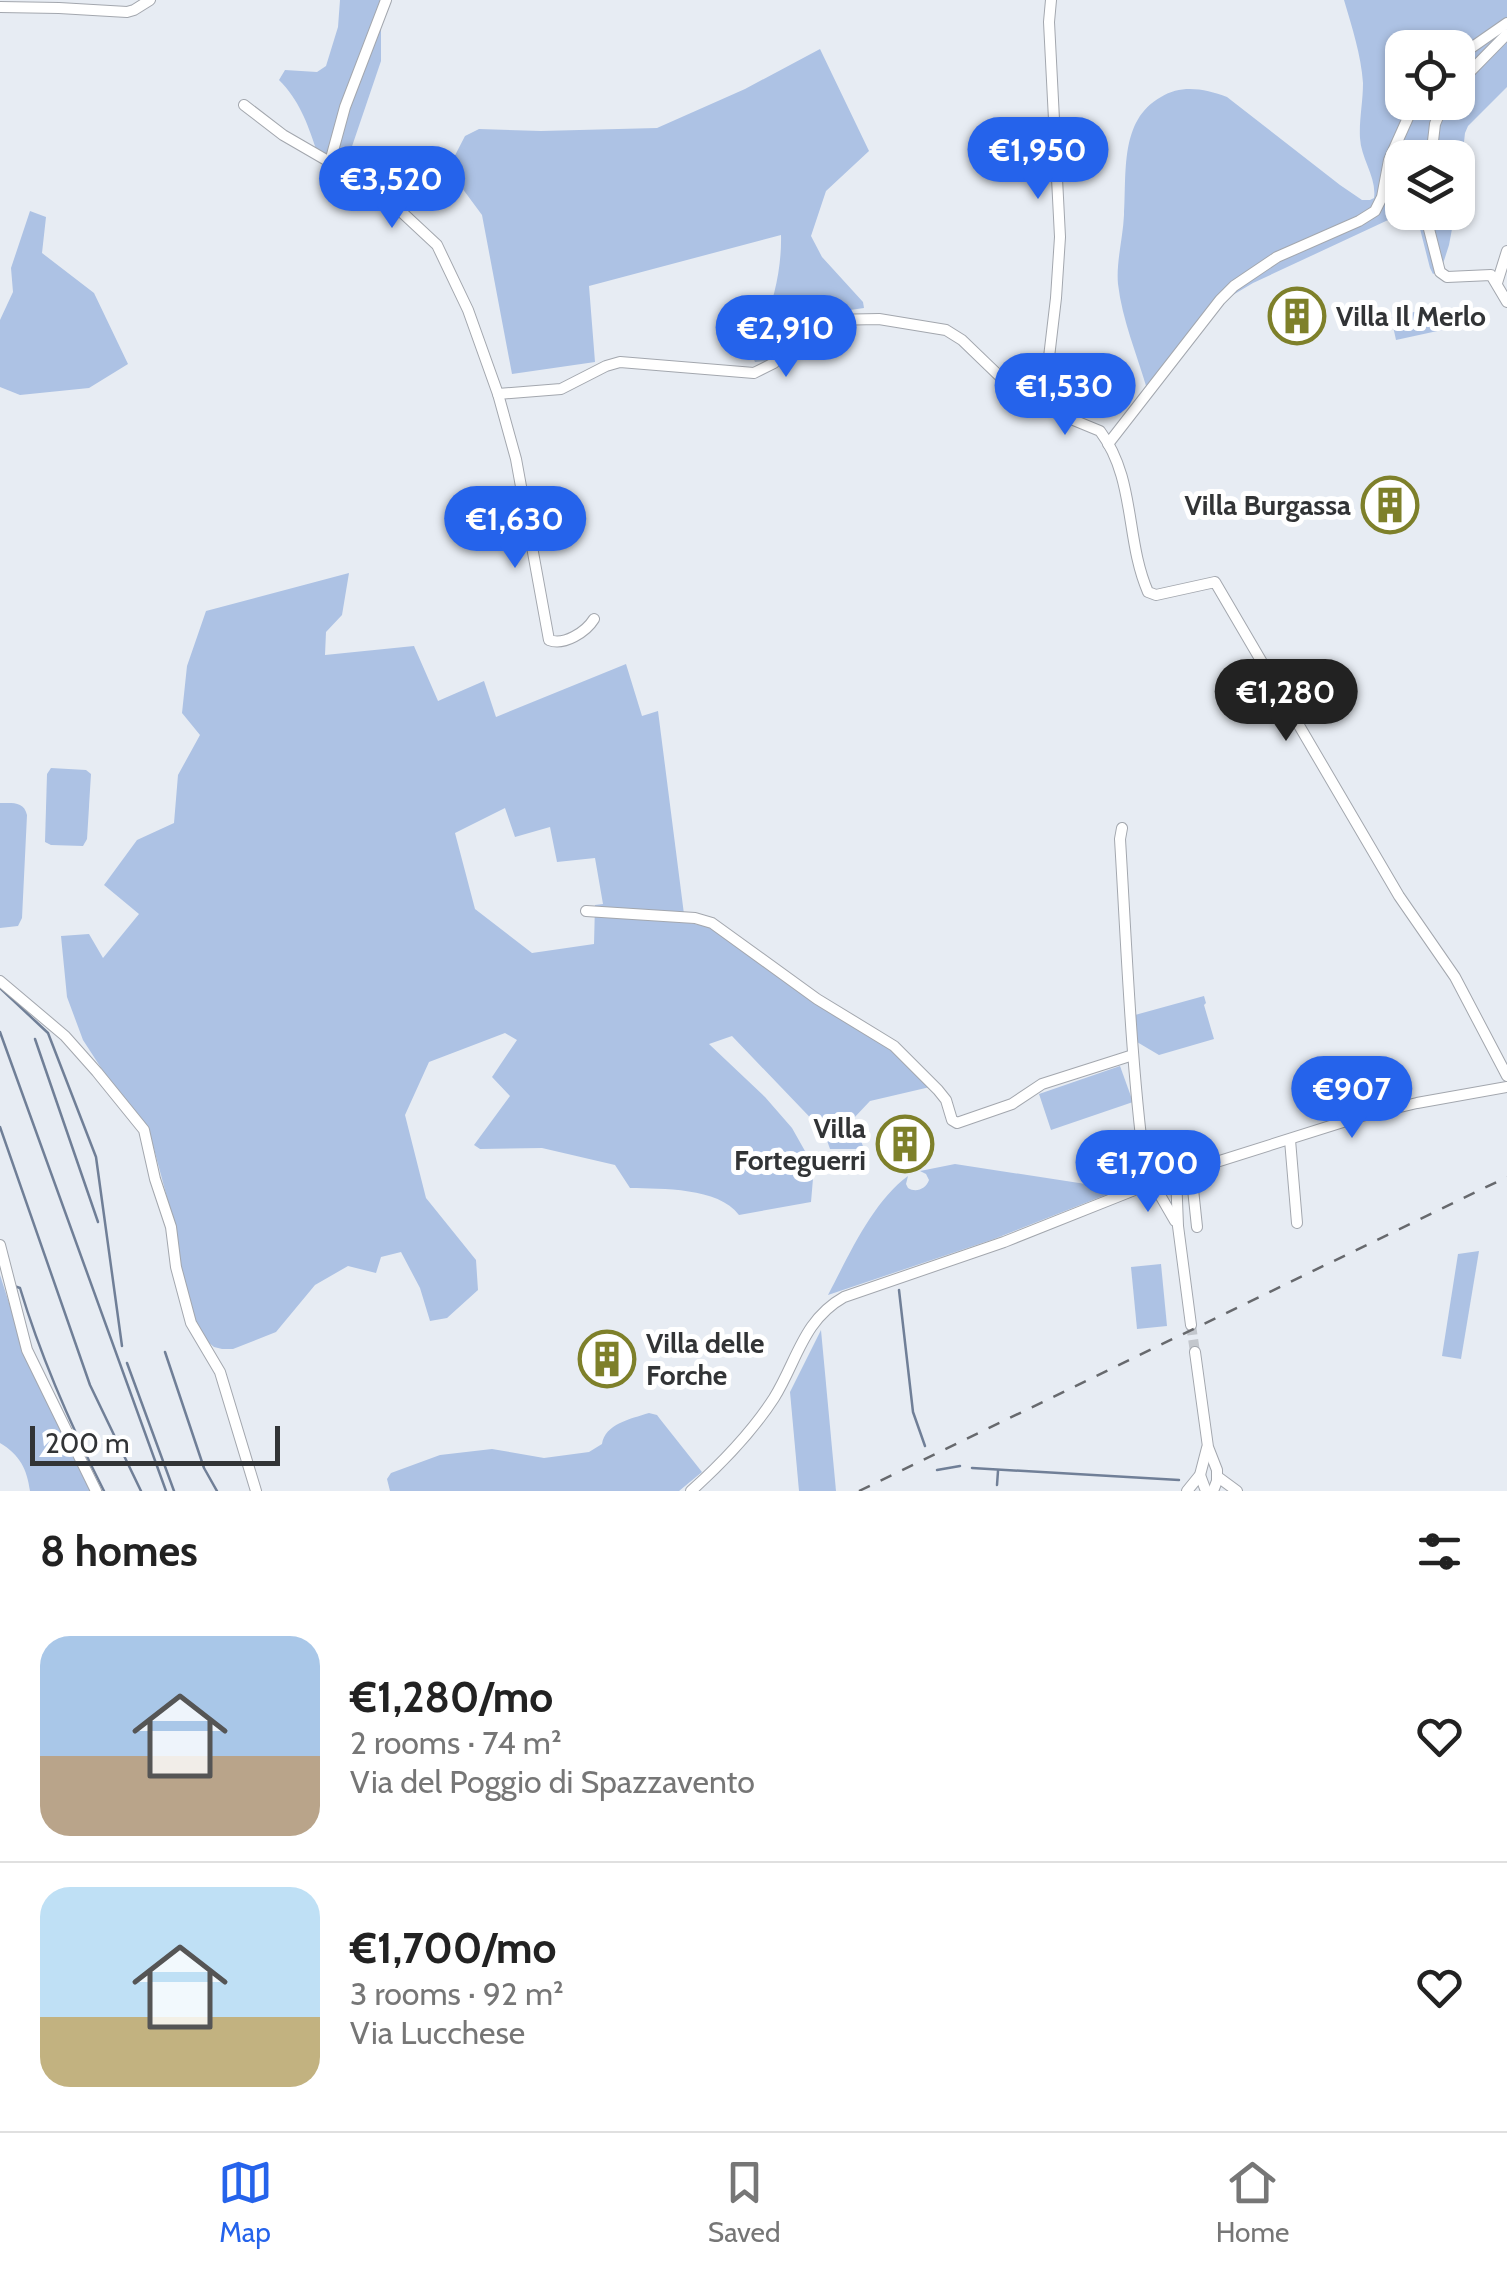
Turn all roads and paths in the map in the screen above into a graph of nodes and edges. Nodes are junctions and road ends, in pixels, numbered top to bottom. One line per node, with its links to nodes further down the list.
1 (150, 0): 4 (street)
2 (386, 0): 11 (street)
3 (1051, 0): 17 (street)
4 (0, 8)
5 (1507, 23): 7 (street)
6 (1507, 34): 8 (street)
7 (1475, 45)
8 (1475, 67)
9 (244, 105): 11 (street)
10 (1407, 120): 18 (street)
11 (330, 162): 16 (street)
12 (1430, 230): 14 (street)
13 (1507, 251): 14 (street)
14 (1496, 282): 15 (street)
15 (1507, 302)
16 (498, 394): 17 (street); 19 (street)
17 (1043, 408): 18 (street)
18 (1108, 444): 24 (street)
19 (594, 619)
20 (1122, 828): 23 (street)
21 (586, 910): 23 (street)
22 (0, 981): 40 (street)
23 (1133, 1055): 29 (street)
24 (1507, 1076)
25 (1507, 1086): 26 (street)
26 (1290, 1140): 27 (street); 30 (street)
27 (1191, 1170): 28 (street); 32 (street)
28 (1176, 1176): 29 (street); 31 (street)
29 (1150, 1184): 31 (street); 41 (street)
30 (1297, 1223)
31 (1178, 1226): 34 (street)
32 (1197, 1226)
33 (0, 1245): 39 (street)
34 (1191, 1325)
35 (1195, 1352): 36 (street)
36 (1208, 1447): 37 (street); 38 (street)
37 (1200, 1474): 42 (street); 43 (street)
38 (1218, 1477): 44 (street); 45 (street)
39 (96, 1491)
40 (256, 1491)
41 (691, 1491)
42 (1187, 1491)
43 (1206, 1491)
44 (1213, 1491)
45 (1236, 1491)

